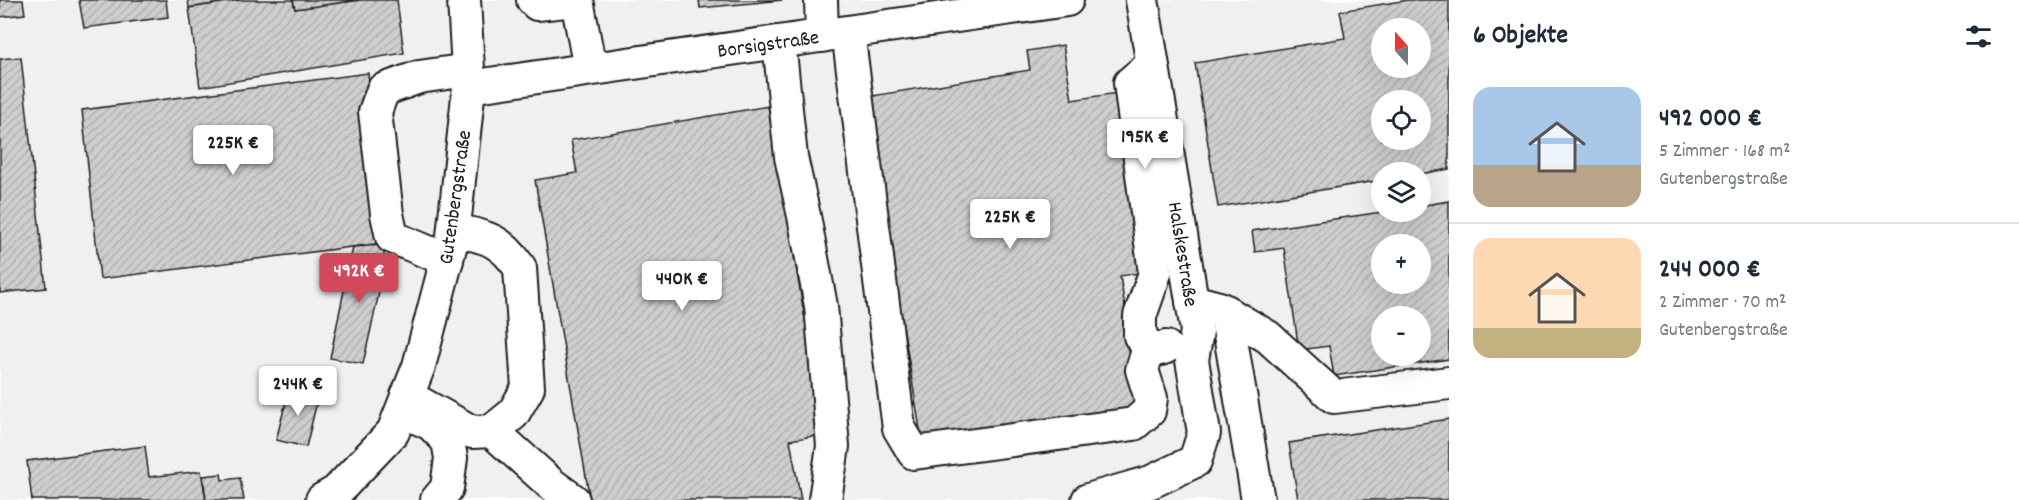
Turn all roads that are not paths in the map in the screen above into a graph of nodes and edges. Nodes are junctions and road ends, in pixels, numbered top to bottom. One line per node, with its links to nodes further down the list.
1 (464, 0): 11 (street, Gutenbergstraße)
2 (533, 0): 3 (street)
3 (577, 0): 10 (street)
4 (821, 0): 7 (street)
5 (1067, 0): 7 (street, Borsigstraße)
6 (1142, 0): 9 (street, Halskestraße)
7 (835, 34): 8 (street, Borsigstraße); 17 (street)
8 (779, 42): 10 (street, Borsigstraße); 24 (street)
9 (1152, 64): 14 (street, Halskestraße); 17 (street)
10 (590, 69): 11 (street, Borsigstraße)
11 (468, 78): 12 (street, Gutenbergstraße); 13 (street, Borsigstraße)
12 (454, 230): 13 (street, Gutenbergstraße); 20 (street)
13 (447, 260): 19 (street, Gutenbergstraße)
14 (1192, 301): 15 (street); 16 (street, Halskestraße)
15 (1226, 311): 18 (street); 26 (street)
16 (1197, 331): 17 (street); 25 (street, Halskestraße)
17 (1149, 347)
18 (1449, 383)
19 (405, 403): 20 (street); 21 (street, Gutenbergstraße); 22 (street)
20 (492, 431): 23 (street)
21 (322, 500)
22 (437, 500)
23 (573, 500)
24 (825, 500)
25 (1088, 500)
26 (1258, 500)

